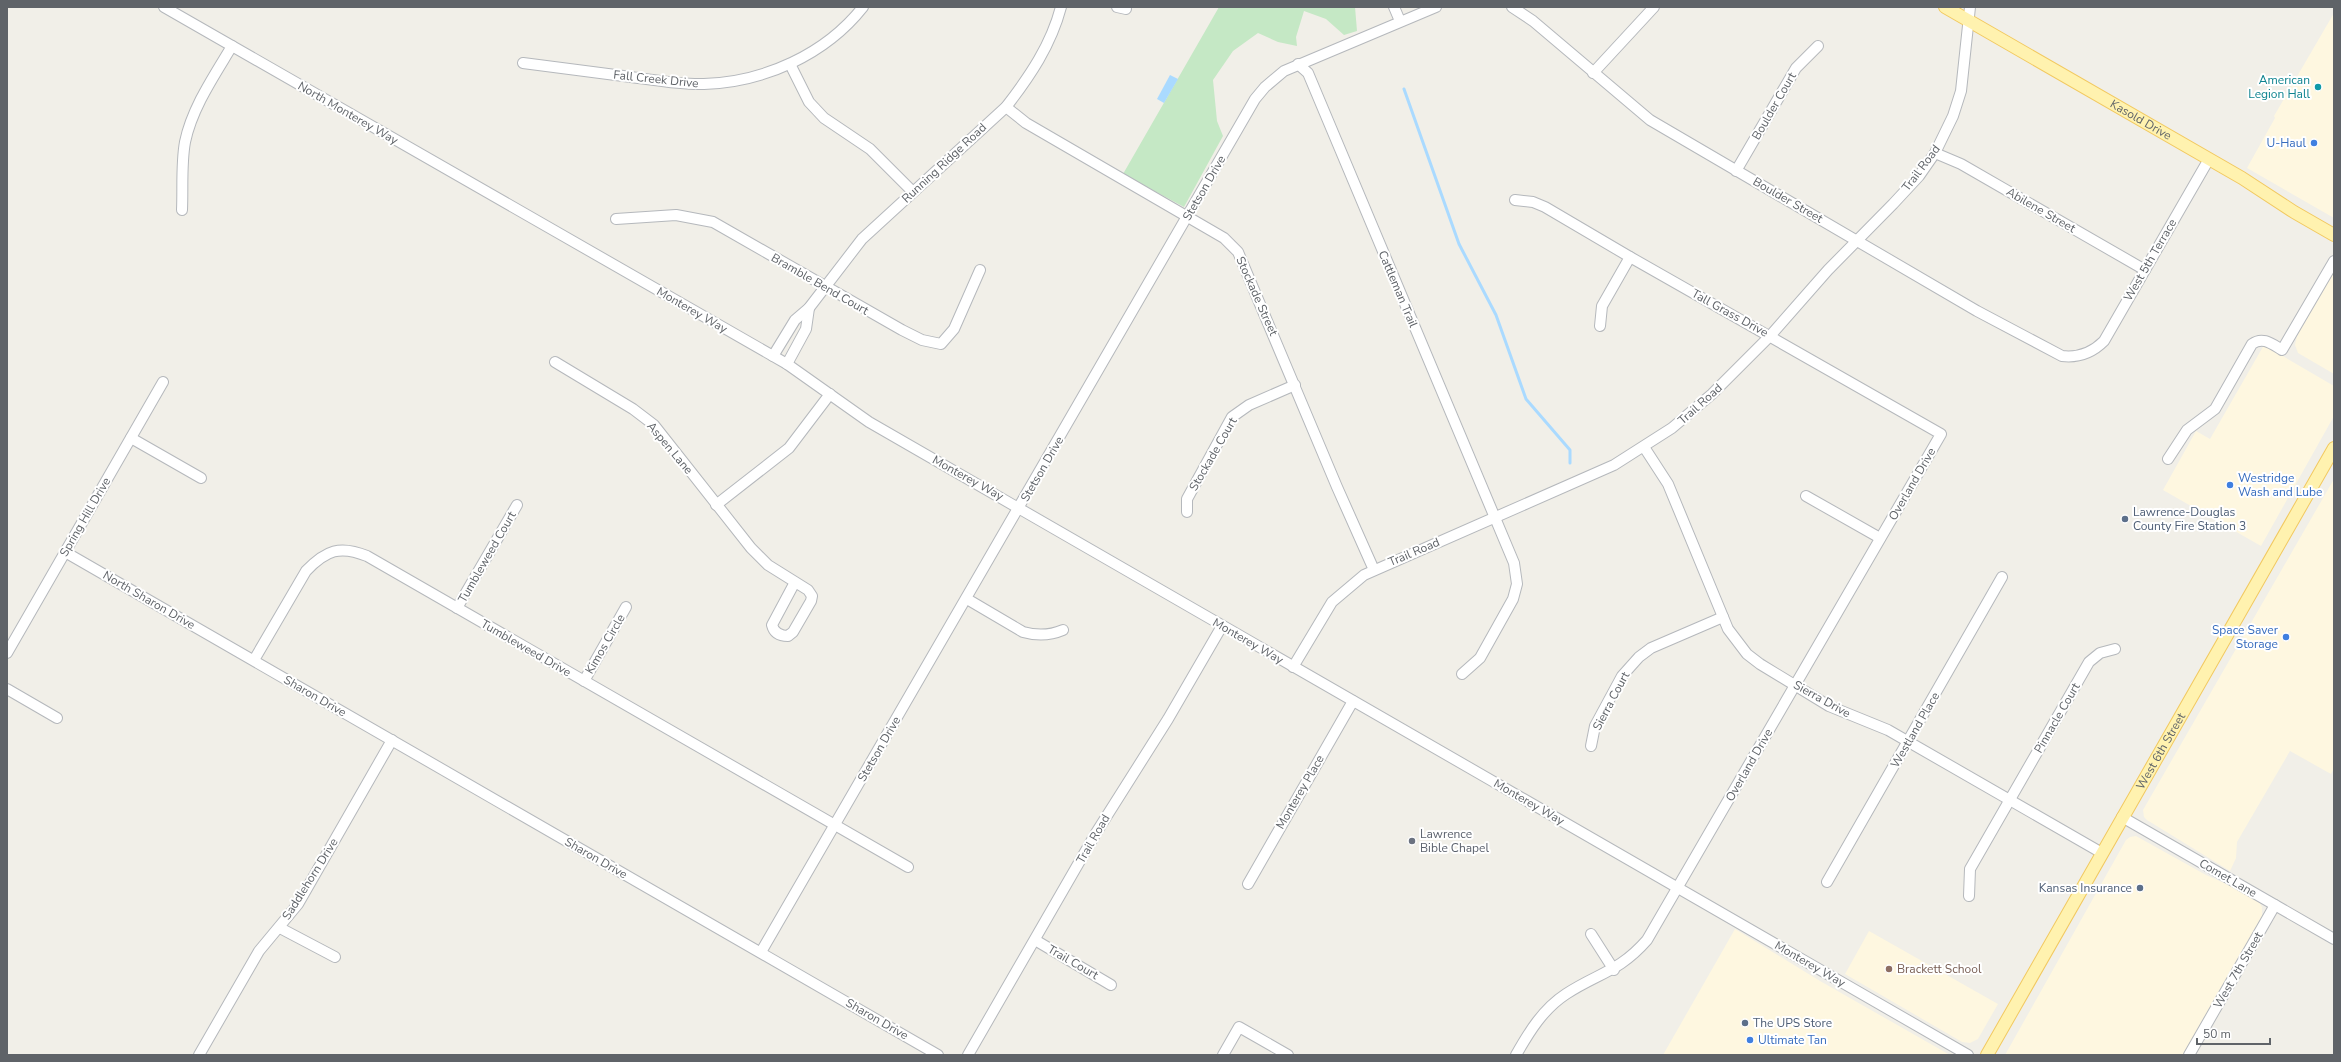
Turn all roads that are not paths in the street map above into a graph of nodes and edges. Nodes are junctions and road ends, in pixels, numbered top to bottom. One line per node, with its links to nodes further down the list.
1 (164, 7): 12 (street, North Monterey Way)
2 (863, 7): 15 (street, Fall Creek Drive)
3 (1061, 7): 18 (street, Running Ridge Road)
4 (1394, 7): 10 (street)
5 (1436, 7): 10 (street)
6 (1512, 7): 17 (street, Boulder Street)
7 (1654, 7): 17 (street)
8 (1945, 7): 11 (main road, Kasold Drive)
9 (1970, 7): 11 (street, Trail Road)
10 (1400, 20): 16 (street, Stetson Drive)
11 (1969, 20): 19 (street, Trail Road); 20 (main road, Kasold Drive)
12 (232, 46): 24 (street); 26 (street, North Monterey Way)
13 (1818, 46): 21 (street, Boulder Court)
14 (523, 63): 15 (street, Fall Creek Drive)
15 (790, 64): 22 (street)
16 (1298, 64): 25 (street, Stetson Drive); 56 (street, Cattleman Trail)
17 (1593, 73): 21 (street, Boulder Street)
18 (1006, 107): 22 (street, Running Ridge Road); 25 (street, Stockade Street)
19 (1935, 153): 29 (street, Trail Road); 33 (street, Abilene Street)
20 (2209, 159): 28 (main road, Kasold Drive); 33 (street, West 5th Terrace)
21 (1736, 171): 29 (street, Boulder Street)
22 (913, 192): 34 (street, Running Ridge Road)
23 (1515, 200): 30 (street, Tall Grass Drive)
24 (182, 210)
25 (1187, 217): 43 (street, Stockade Street); 54 (street, Stetson Drive)
26 (533, 219): 39 (street, Monterey Way)
27 (616, 219): 34 (street, Bramble Bend Court)
28 (2334, 235)
29 (1857, 240): 37 (street, Trail Road); 38 (street, Boulder Street)
30 (1630, 257): 36 (street); 37 (street, Tall Grass Drive)
31 (2334, 261): 49 (street)
32 (980, 270): 34 (street, Bramble Bend Court)
33 (2145, 270): 38 (street, West 5th Terrace)
34 (823, 287): 35 (street, Running Ridge Road)
35 (809, 308): 39 (street, Running Ridge Road); 41 (street, Running Ridge Road)
36 (1600, 326)
37 (1770, 336): 45 (street, Tall Grass Drive); 47 (street, Trail Road)
38 (2084, 355)
39 (773, 356): 41 (street, Monterey Way)
40 (555, 362): 53 (street, Aspen Lane)
41 (787, 364): 44 (street, Monterey Way)
42 (163, 382): 46 (street, Spring Hill Drive)
43 (1295, 385): 55 (street, Stockade Court); 59 (street, Stockade Street)
44 (830, 394): 53 (street); 54 (street, Monterey Way)
45 (1941, 434): 57 (street, Overland Drive)
46 (131, 438): 50 (street); 58 (street, Spring Hill Drive)
47 (1644, 447): 56 (street, Trail Road); 65 (street, Sierra Drive)
48 (2334, 448): 82 (main road, West 6th Street)
49 (2168, 459)
50 (201, 478)
51 (1806, 496): 57 (street)
52 (517, 505): 64 (street, Tumbleweed Court)
53 (716, 505): 61 (street, Aspen Lane)
54 (1020, 508): 62 (street, Stetson Drive); 66 (street, Monterey Way)
55 (1187, 512)
56 (1494, 518): 59 (street, Trail Road); 72 (street, Cattleman Trail)
57 (1880, 538): 74 (street, Overland Drive)
58 (65, 552): 69 (street, Spring Hill Drive); 70 (street, North Sharon Drive)
59 (1374, 570): 71 (street, Trail Road)
60 (2002, 577): 79 (street, Westland Place)
61 (795, 582): 61 (street, Aspen Lane)
62 (967, 599): 67 (street); 83 (street, Stetson Drive)
63 (626, 607): 73 (street, Kimos Circle)
64 (457, 608): 70 (street, Tumbleweed Drive); 73 (street, Tumbleweed Drive)
65 (1723, 617): 74 (street, Sierra Drive); 80 (street, Sierra Court)
66 (1222, 626): 71 (street, Monterey Way); 94 (street, Trail Road)
67 (1063, 630)
68 (2115, 649): 81 (street, Pinnacle Court)
69 (7, 653)
70 (254, 660): 78 (street, Sharon Drive)
71 (1293, 667): 76 (street, Monterey Way)
72 (1462, 674)
73 (584, 681): 83 (street, Tumbleweed Drive)
74 (1796, 685): 79 (street, Sierra Drive); 88 (street, Overland Drive)
75 (7, 690): 77 (street)
76 (1353, 701): 87 (street, Monterey Place); 88 (street, Monterey Way)
77 (57, 718)
78 (392, 740): 91 (street, Saddlehorn Drive); 95 (street, Sharon Drive)
79 (1908, 741): 81 (street, Sierra Drive); 86 (street, Westland Place)
80 (1591, 746)
81 (2010, 800): 84 (street, Sierra Drive); 89 (street, Pinnacle Court)
82 (2122, 817): 84 (main road, West 6th Street); 90 (street, Comet Lane)
83 (834, 825): 85 (street, Tumbleweed Drive); 95 (street, Stetson Drive)
84 (2102, 853): 106 (main road, West 6th Street)
85 (908, 867)
86 (1827, 882)
87 (1248, 884)
88 (1679, 889): 97 (street, Overland Drive); 105 (street, Monterey Way)
89 (1969, 896)
90 (2275, 905): 93 (street, Comet Lane); 107 (street, West 7th Street)
91 (280, 928): 96 (street); 99 (street, Saddlehorn Drive)
92 (1591, 934): 97 (street)
93 (2334, 939)
94 (1035, 940): 98 (street, Trail Court); 101 (street, Trail Road)
95 (761, 952): 100 (street, Sharon Drive)
96 (335, 957)
97 (1614, 970): 104 (street, Overland Drive)
98 (1111, 985)
99 (199, 1055)
100 (938, 1055)
101 (968, 1055)
102 (1223, 1055): 103 (street)
103 (1288, 1055)
104 (1516, 1055)
105 (1968, 1055)
106 (1987, 1055)
107 (2189, 1055)

